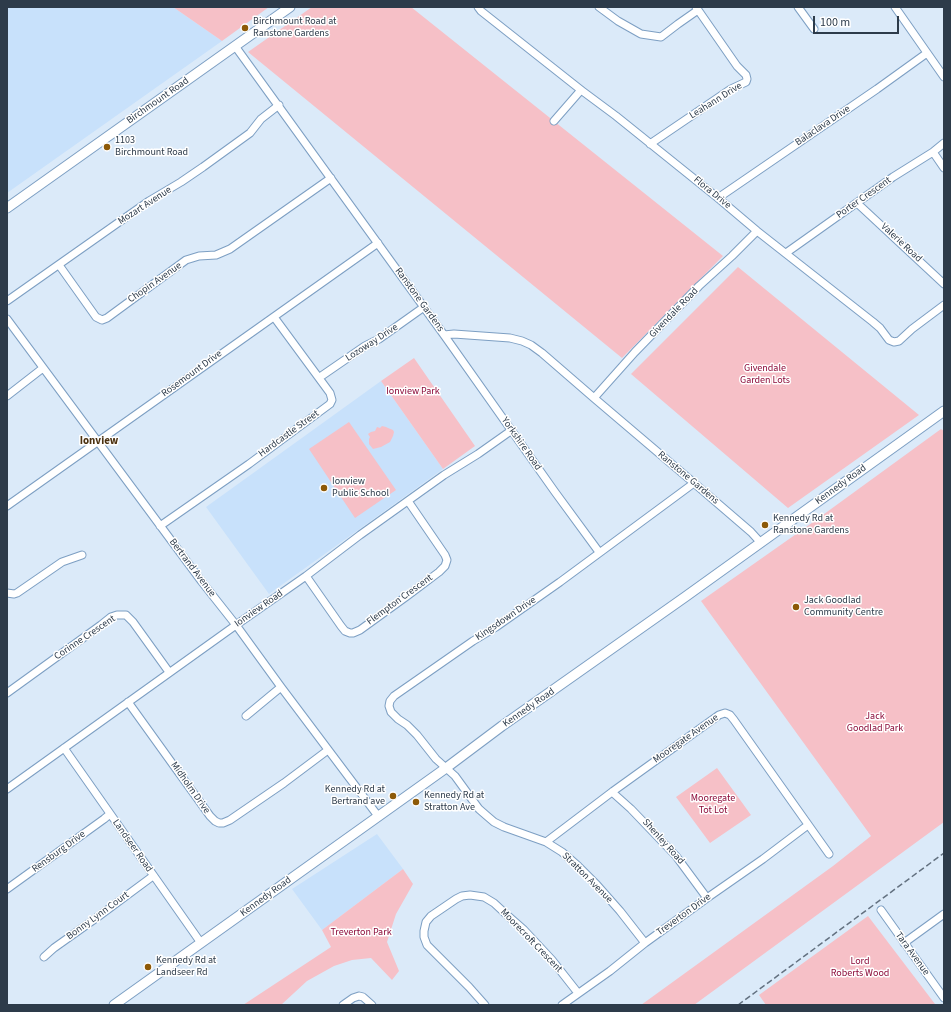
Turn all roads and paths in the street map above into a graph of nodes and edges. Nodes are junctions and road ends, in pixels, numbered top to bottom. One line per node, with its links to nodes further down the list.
1 (290, 7): 8 (main road, Birchmount Road)
2 (478, 7): 11 (street, Flora Drive)
3 (599, 7): 6 (street)
4 (798, 7): 7 (street)
5 (895, 7): 9 (street)
6 (697, 9): 15 (street, Leahann Drive)
7 (814, 29)
8 (236, 46): 12 (street, Ranstone Gardens); 21 (main road, Birchmount Road)
9 (927, 53): 10 (street); 19 (street, Balaclava Drive)
10 (944, 77)
11 (581, 90): 13 (street); 15 (street, Flora Drive)
12 (279, 105): 18 (street, Ranstone Gardens); 25 (street, Mozart Avenue)
13 (554, 121)
14 (944, 143): 16 (street, Porter Crescent)
15 (650, 144): 19 (street, Flora Drive)
16 (933, 152): 17 (street); 20 (street, Porter Crescent)
17 (944, 168)
18 (331, 178): 23 (street, Ranstone Gardens); 25 (street, Chopin Avenue)
19 (718, 198): 22 (street, Flora Drive)
20 (857, 203): 24 (street, Porter Crescent); 26 (street, Valerie Road)
21 (7, 208)
22 (757, 231): 24 (street, Flora Drive); 36 (street, Givendale Road)
23 (378, 243): 29 (street, Ranstone Gardens); 30 (street, Rosemount Drive)
24 (786, 253): 28 (street, Flora Drive)
25 (59, 265): 27 (street, Mozart Avenue)
26 (944, 284)
27 (7, 301)
28 (944, 305)
29 (424, 307): 32 (street, Ranstone Gardens); 34 (street, Lozoway Drive)
30 (274, 317): 34 (street, Hardcastle Street); 39 (street, Rosemount Drive)
31 (7, 318): 33 (street, Bertrand Avenue)
32 (444, 335): 36 (street, Ranstone Gardens); 38 (street, Yorkshire Road)
33 (44, 368): 35 (street); 39 (street, Bertrand Avenue)
34 (320, 377): 43 (street, Hardcastle Street)
35 (7, 396)
36 (594, 398): 40 (street, Ranstone Gardens)
37 (944, 411): 44 (main road, Kennedy Road)
38 (512, 430): 41 (street, Ionview Road); 45 (street, Yorkshire Road)
39 (98, 442): 42 (street, Rosemount Drive); 43 (street, Bertrand Avenue)
40 (694, 483): 44 (street, Ranstone Gardens); 45 (street, Kingsdown Drive)
41 (408, 501): 47 (street, Ionview Road); 47 (street, Flempton Crescent)
42 (7, 506)
43 (160, 526): 49 (street, Bertrand Avenue)
44 (761, 543): 57 (main road, Kennedy Road)
45 (599, 552): 57 (street, Kingsdown Drive)
46 (82, 555): 48 (street)
47 (306, 576): 49 (street, Ionview Road)
48 (7, 593)
49 (236, 625): 50 (street, Ionview Road); 51 (street, Bertrand Avenue)
50 (169, 672): 52 (street, Corinne Crescent); 53 (street, Ionview Road)
51 (281, 687): 54 (street); 56 (street, Bertrand Avenue)
52 (7, 693)
53 (128, 702): 55 (street, Ionview Road); 56 (street, Midholm Drive)
54 (246, 716)
55 (64, 748): 58 (street, Ionview Road); 60 (street, Landseer Road)
56 (328, 750): 61 (street, Bertrand Avenue)
57 (446, 768): 61 (main road, Kennedy Road); 63 (street, Stratton Avenue)
58 (7, 789)
59 (612, 792): 62 (street, Mooregate Avenue); 63 (street, Mooregate Avenue); 67 (street, Shenley Road)
60 (110, 814): 65 (street, Landseer Road); 66 (street, Rensburg Drive)
61 (378, 816): 70 (main road, Kennedy Road)
62 (808, 825): 64 (street, Mooregate Avenue); 67 (street, Treverton Drive)
63 (546, 842): 72 (street, Stratton Avenue)
64 (829, 854)
65 (154, 876): 70 (street, Landseer Road); 73 (street, Bonny Lynn Court)
66 (7, 888)
67 (707, 898): 72 (street, Treverton Drive)
68 (881, 910): 71 (street, Tara Avenue)
69 (944, 914): 71 (street)
70 (201, 942): 76 (main road, Kennedy Road)
71 (904, 943): 75 (street, Tara Avenue)
72 (645, 944): 74 (street, Treverton Drive)
73 (44, 957)
74 (578, 993): 79 (street, Moorecroft Crescent); 80 (street, Treverton Drive)
75 (944, 998)
76 (114, 1005)
77 (343, 1005): 78 (street)
78 (372, 1005)
79 (485, 1005)
80 (562, 1005)

